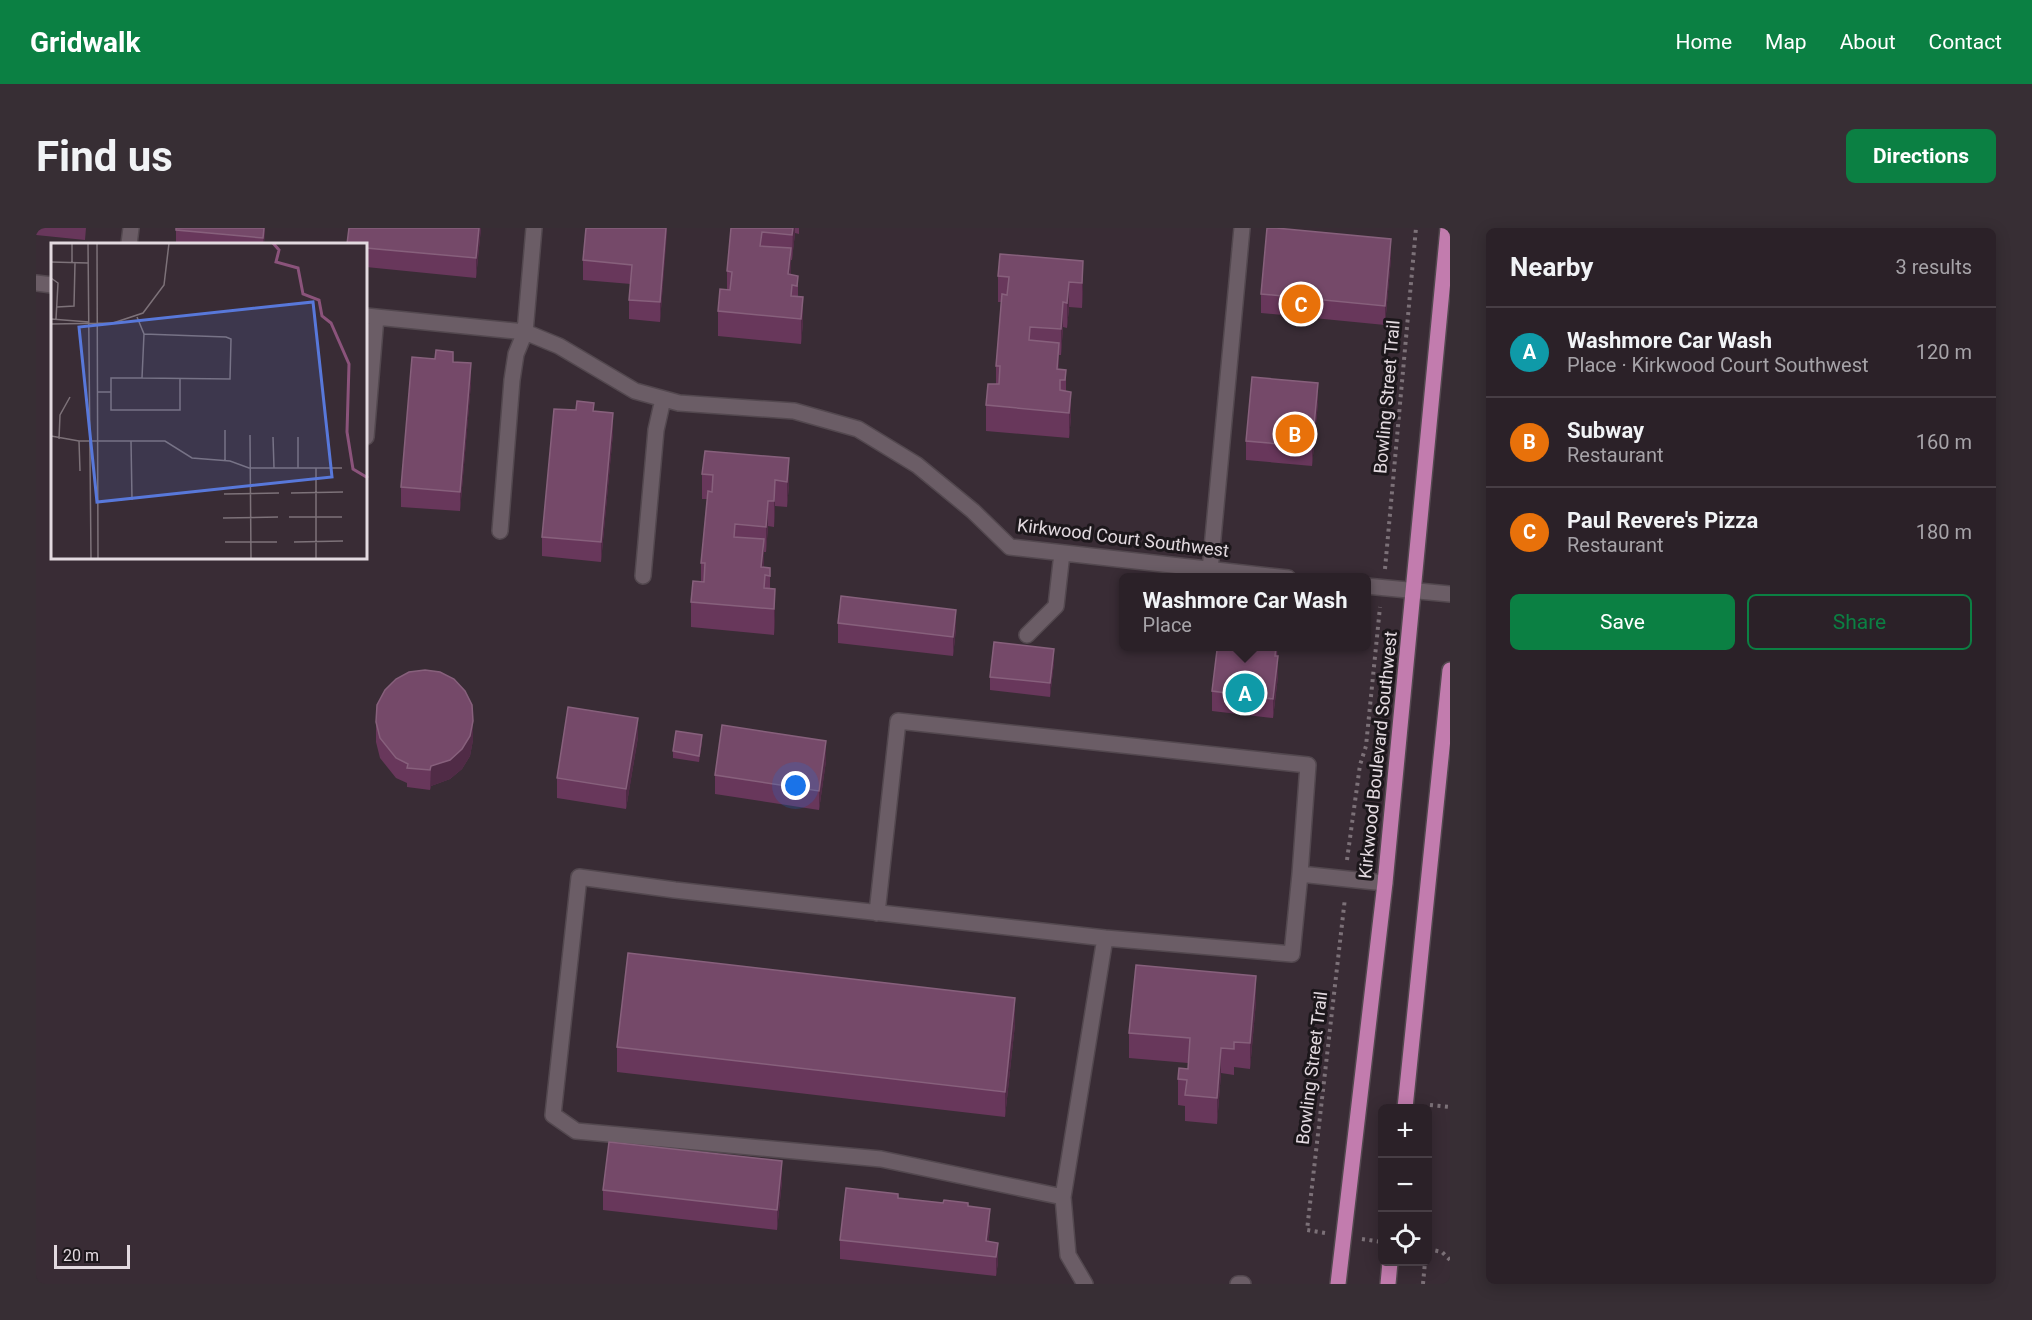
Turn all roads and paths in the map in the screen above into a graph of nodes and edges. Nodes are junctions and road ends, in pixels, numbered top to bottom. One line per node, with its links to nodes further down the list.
1 (131, 228): 6 (street)
2 (534, 228): 10 (street)
3 (1242, 228): 16 (street)
4 (1416, 228): 15 (path, Bowling Street Trail)
5 (1448, 228): 20 (main road, Kirkwood Boulevard Southwest)
6 (129, 243)
7 (36, 283): 8 (street)
8 (51, 285)
9 (371, 317): 10 (street, Kirkwood Court Southwest); 11 (street)
10 (525, 332): 12 (street, Kirkwood Court Southwest); 13 (street)
11 (368, 389)
12 (663, 399): 14 (street, Kirkwood Court Southwest); 18 (street)
13 (500, 531)
14 (1062, 553): 16 (street, Kirkwood Court Southwest); 23 (street)
15 (1385, 569)
16 (1210, 570): 17 (street, Kirkwood Court Southwest)
17 (1239, 573)
18 (643, 576)
19 (1371, 587): 20 (street)
20 (1414, 591): 21 (street); 27 (main road, Kirkwood Boulevard Southwest)
21 (1450, 594)
22 (1380, 604): 25 (path)
23 (1027, 635)
24 (1450, 670): 31 (main road)
25 (1347, 861)
26 (1300, 874): 27 (street); 29 (street); 30 (street)
27 (1385, 883): 41 (main road, Kirkwood Boulevard Southwest)
28 (1344, 904): 35 (path, Bowling Street Trail)
29 (877, 913): 30 (street); 34 (street)
30 (1105, 938): 34 (street)
31 (1405, 1104)
32 (1432, 1105): 33 (path)
33 (1450, 1107)
34 (1063, 1197): 40 (street)
35 (1312, 1231)
36 (1432, 1250): 37 (path)
37 (1450, 1260)
38 (1390, 1266): 42 (main road)
39 (1425, 1266): 43 (path)
40 (1085, 1284)
41 (1338, 1284)
42 (1388, 1284)
43 (1423, 1284)

